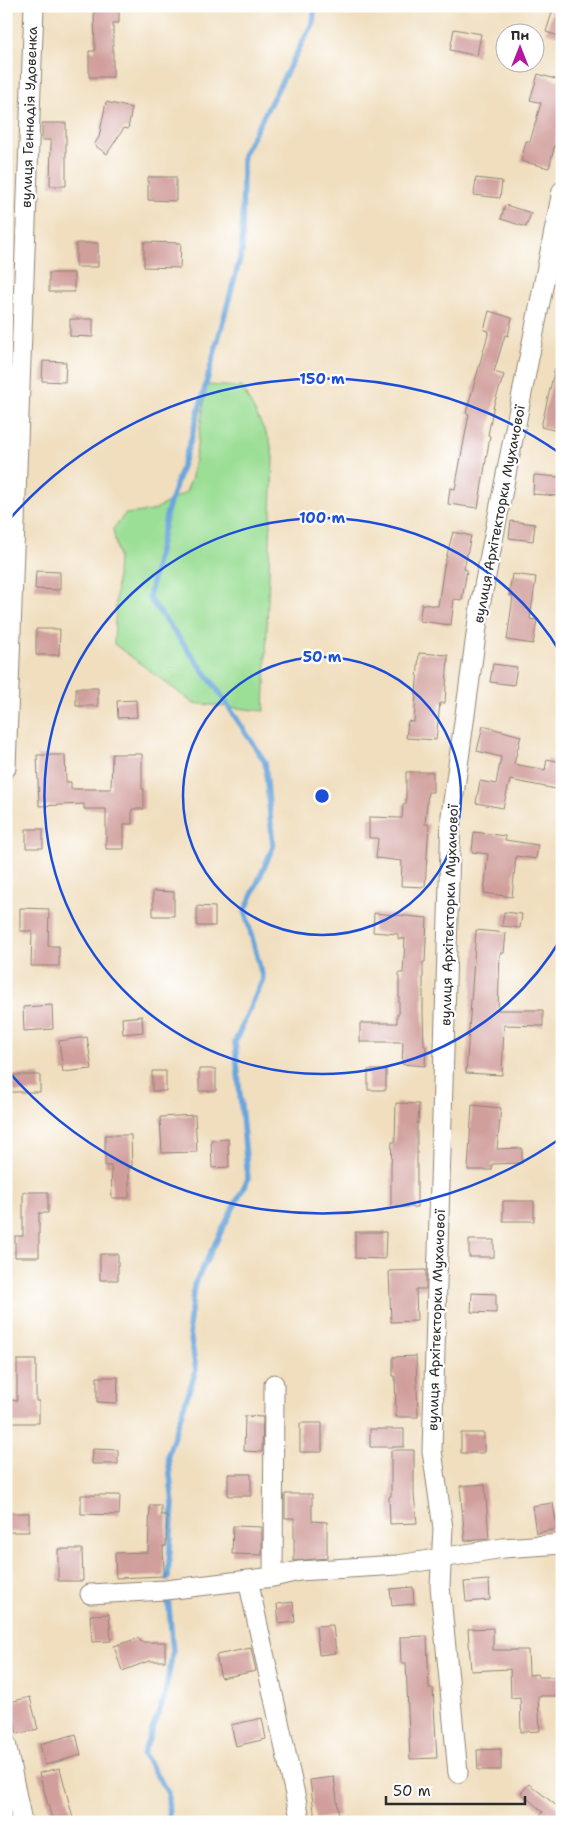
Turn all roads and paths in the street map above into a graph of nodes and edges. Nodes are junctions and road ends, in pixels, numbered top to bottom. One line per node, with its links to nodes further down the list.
1 (34, 6): 3 (street, вулиця Геннадія Удовенка)
2 (562, 192): 6 (street, вулиця Архітекторки Мухачової)
3 (6, 768)
4 (274, 1384): 7 (street)
5 (562, 1544): 6 (street)
6 (443, 1558): 7 (street); 11 (street, вулиця Архітекторки Мухачової)
7 (273, 1577): 8 (street)
8 (248, 1580): 9 (street); 13 (street)
9 (90, 1594)
10 (6, 1743): 12 (street)
11 (458, 1773)
12 (22, 1822)
13 (301, 1822)

